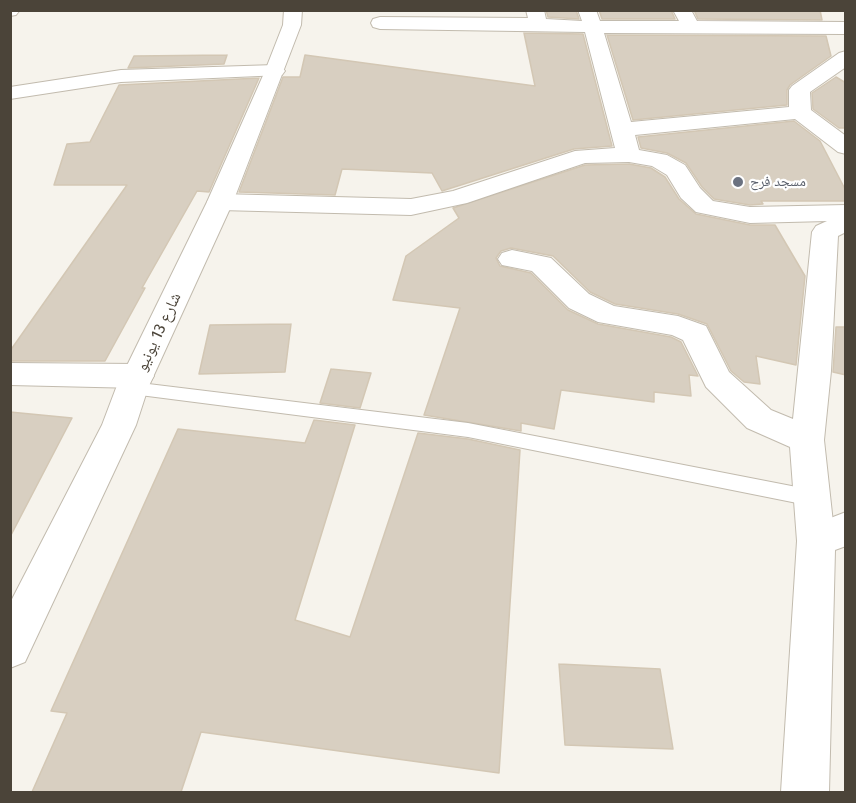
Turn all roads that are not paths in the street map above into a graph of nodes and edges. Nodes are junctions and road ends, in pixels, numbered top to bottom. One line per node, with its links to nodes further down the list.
1 (293, 10): 7 (street, شارع 13 يونيو)
2 (536, 17): 3 (street); 5 (street)
3 (590, 19): 4 (street); 10 (street)
4 (686, 19): 6 (street)
5 (380, 23)
6 (843, 43): 9 (street)
7 (275, 71): 8 (street); 13 (street, شارع 13 يونيو)
8 (10, 93)
9 (800, 112): 10 (street); 11 (street)
10 (622, 130): 12 (street)
11 (846, 147)
12 (629, 154): 13 (street); 14 (street)
13 (220, 202): 18 (street, شارع 13 يونيو)
14 (846, 213)
15 (846, 222): 19 (street)
16 (512, 259): 19 (street)
17 (10, 374): 18 (street)
18 (135, 382): 20 (lane); 22 (street, شارع 13 يونيو)
19 (807, 440): 20 (street)
20 (812, 498): 21 (street)
21 (831, 535): 23 (street)
22 (10, 648)
23 (805, 792)

